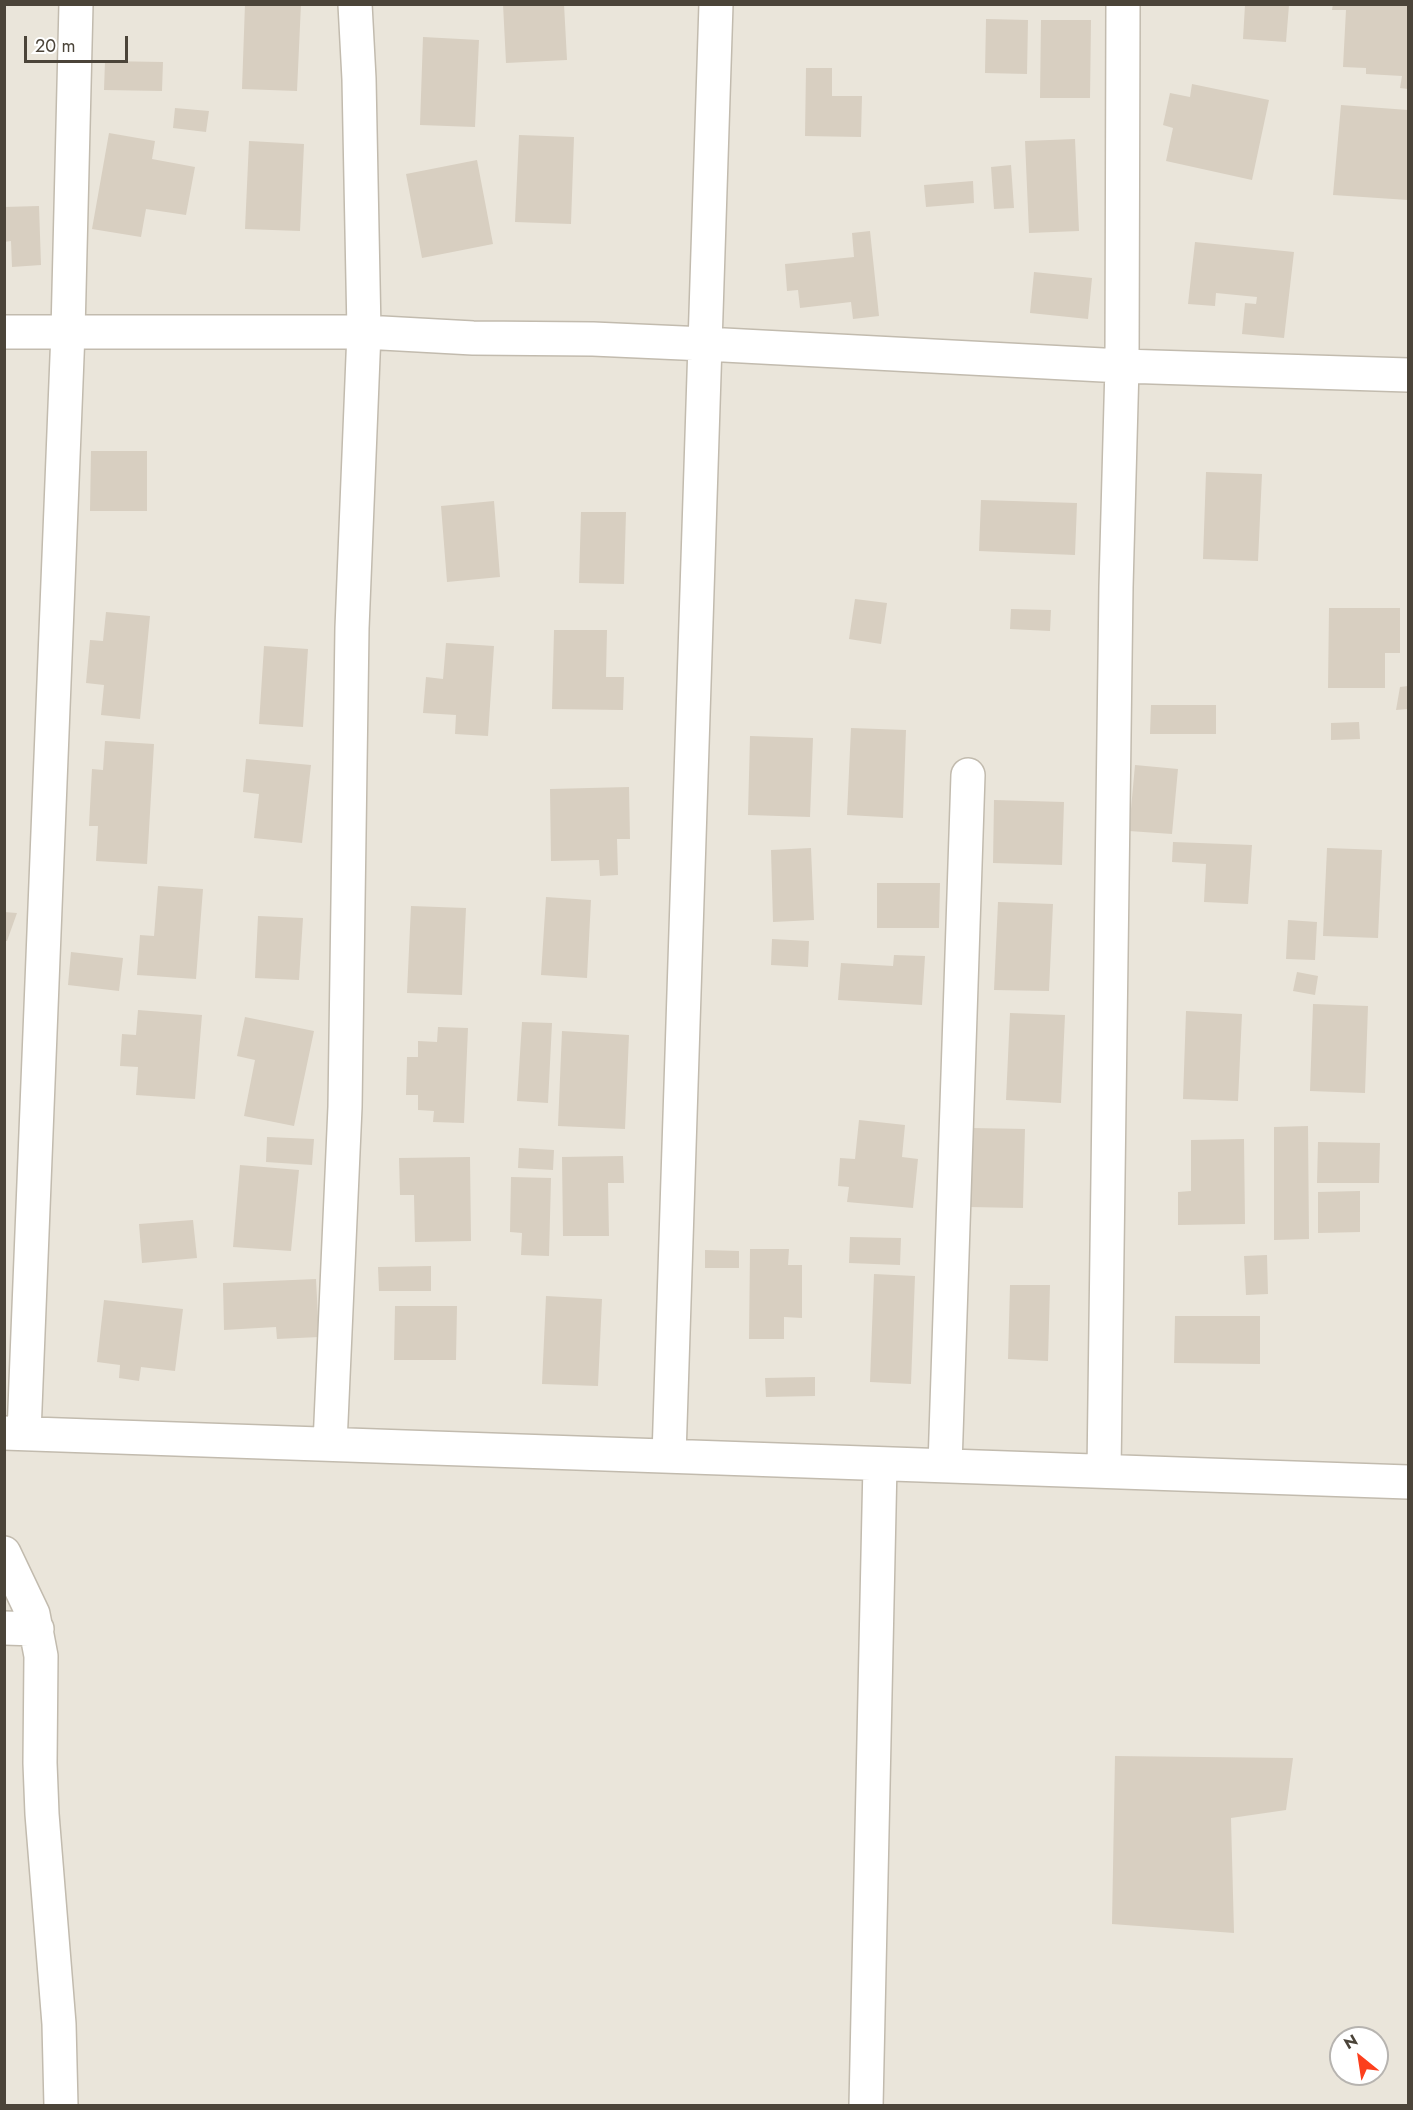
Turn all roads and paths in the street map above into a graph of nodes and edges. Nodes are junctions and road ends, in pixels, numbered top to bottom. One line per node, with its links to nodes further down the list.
1 (76, 4): 6 (street)
2 (355, 4): 7 (street)
3 (716, 4): 8 (street)
4 (1123, 4): 9 (street)
5 (4, 332): 6 (street)
6 (68, 332): 7 (street); 12 (street)
7 (364, 332): 8 (street); 13 (street)
8 (705, 344): 9 (street); 14 (street)
9 (1122, 366): 10 (street); 17 (street)
10 (1408, 375)
11 (968, 775): 16 (street)
12 (14, 1433): 13 (street)
13 (330, 1444): 14 (street)
14 (669, 1456): 15 (street)
15 (880, 1464): 16 (street); 23 (street)
16 (945, 1465): 17 (street)
17 (1104, 1472): 18 (street)
18 (1408, 1482)
19 (4, 1553): 21 (street)
20 (4, 1628): 21 (street)
21 (37, 1629): 22 (street)
22 (62, 2106)
23 (867, 2106)

